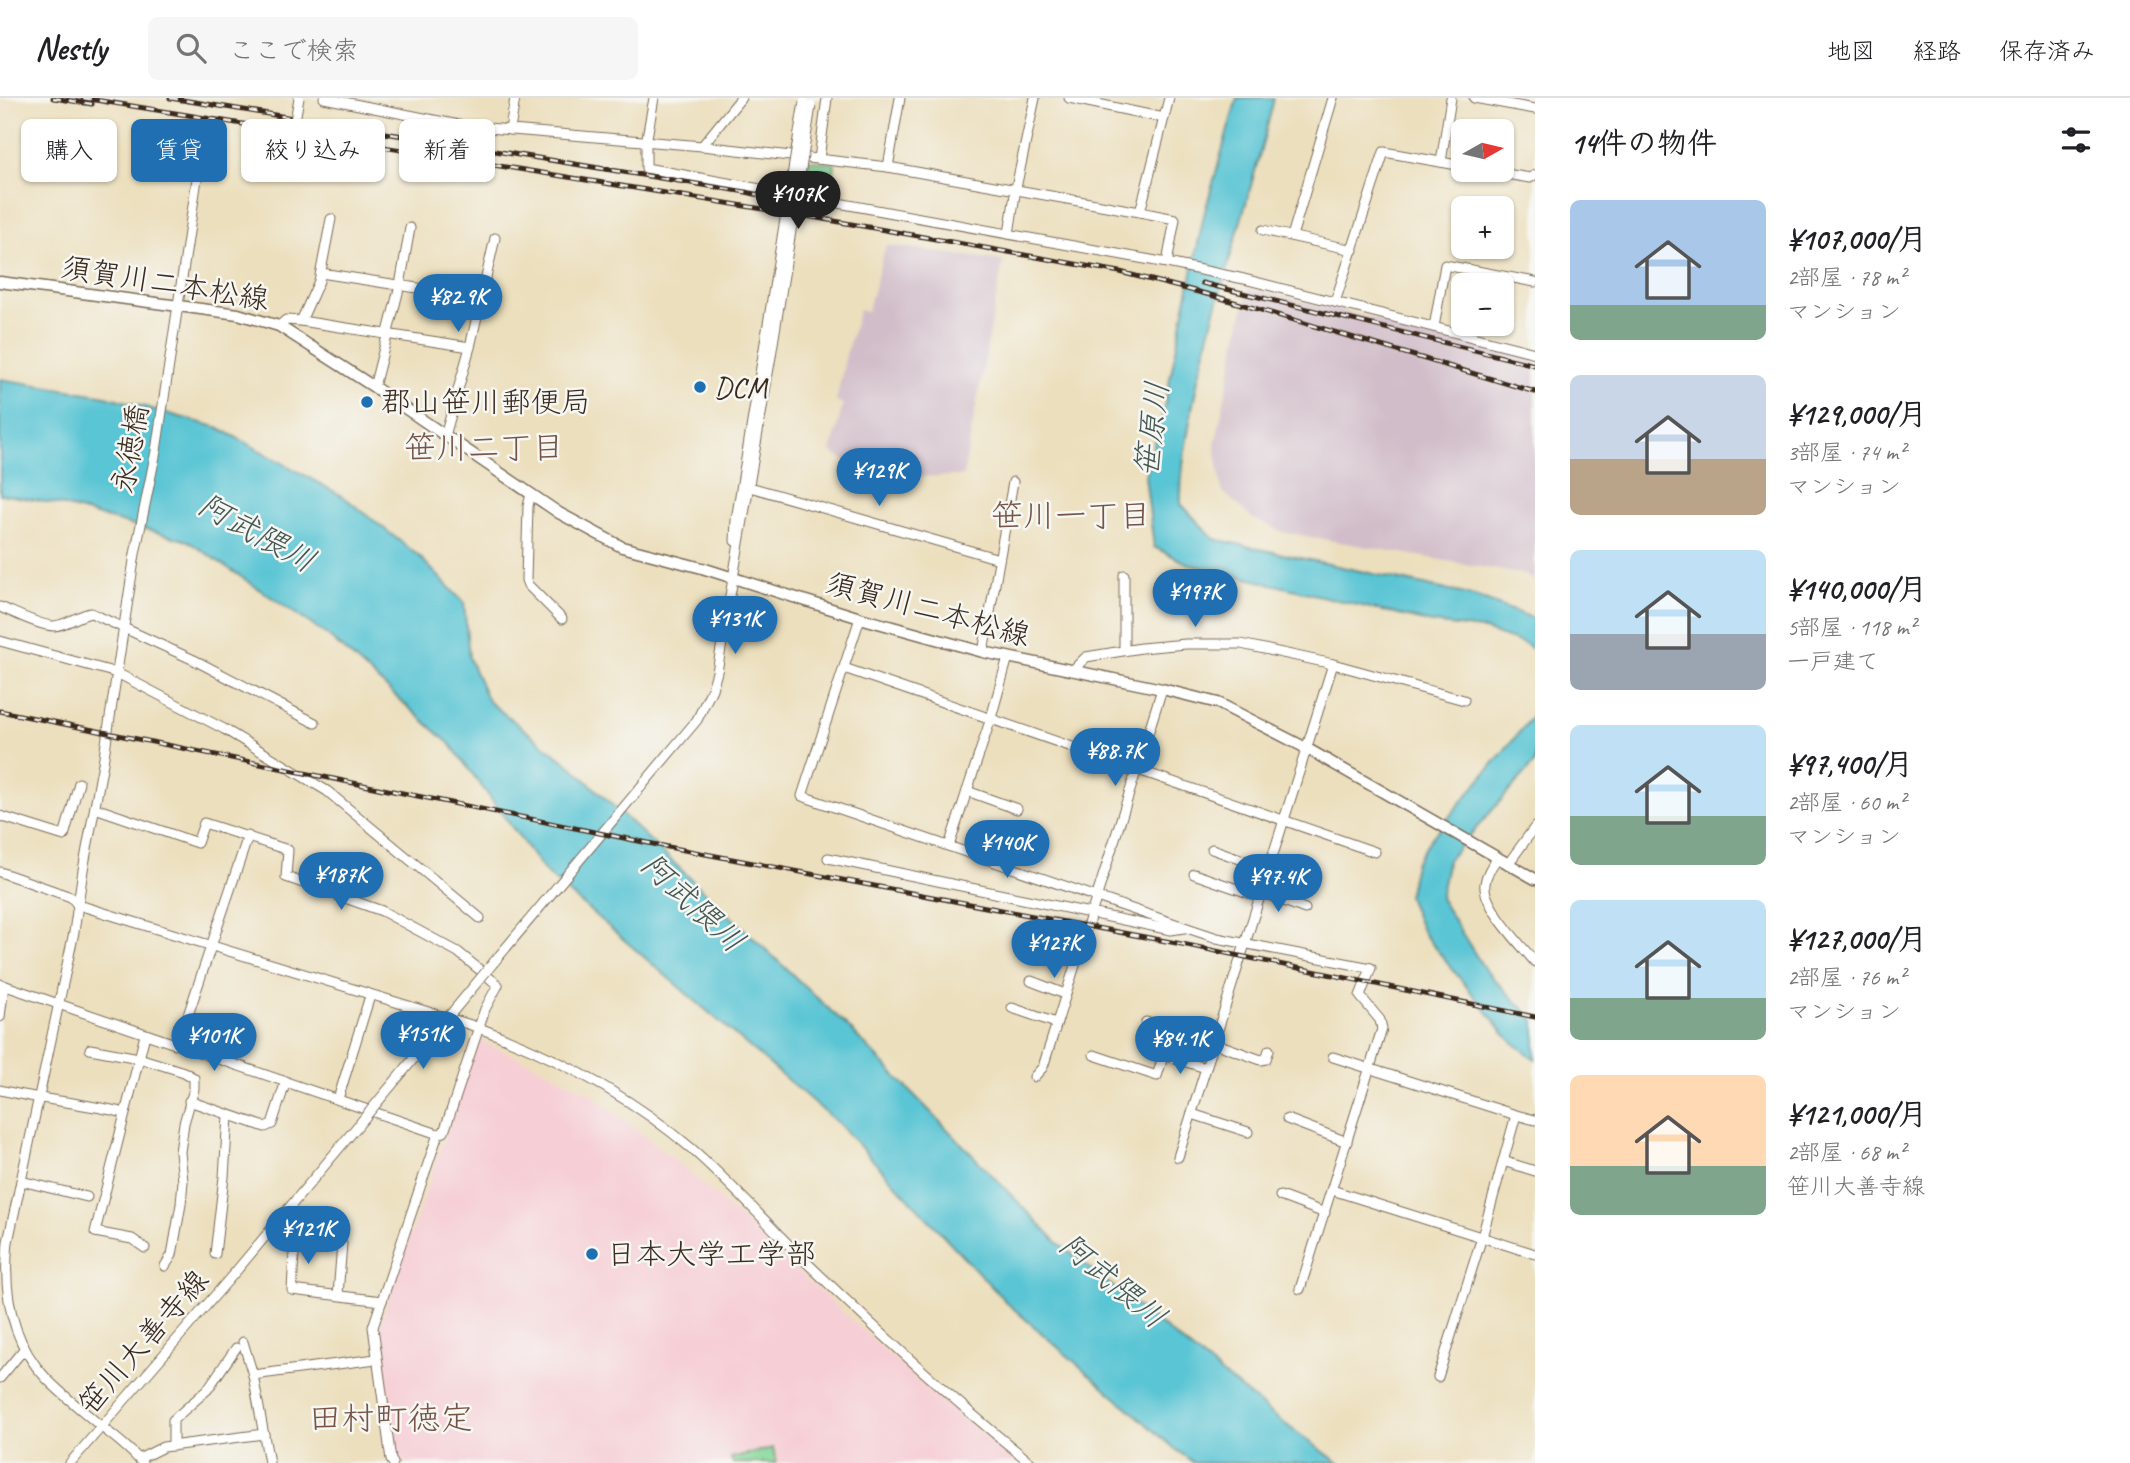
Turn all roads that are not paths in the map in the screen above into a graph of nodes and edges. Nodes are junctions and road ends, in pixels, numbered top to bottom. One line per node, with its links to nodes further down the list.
1 (299, 98): 18 (street, bridge)
2 (324, 98): 14 (street)
3 (515, 98): 19 (street)
4 (654, 98): 20 (street)
5 (741, 98): 21 (street)
6 (827, 98): 22 (street)
7 (900, 98): 25 (street)
8 (1035, 98): 29 (street)
9 (1069, 98): 17 (street)
10 (1169, 98): 17 (street)
11 (1333, 98): 35 (street)
12 (1451, 98): 23 (street)
13 (1474, 98): 16 (street)
14 (350, 101): 19 (street)
15 (808, 101): 52 (street, bridge)
16 (1535, 109)
17 (1164, 118): 30 (street)
18 (295, 119)
19 (510, 130): 20 (street)
20 (646, 142): 21 (street); 34 (street)
21 (702, 146): 22 (street)
22 (819, 159): 25 (street)
23 (1440, 162): 24 (street); 37 (street)
24 (1451, 164)
25 (888, 166): 29 (street)
26 (1535, 174): 27 (street)
27 (1514, 175)
28 (197, 182): 45 (street, 永徳橋)
29 (1016, 188): 30 (street); 34 (street)
30 (1140, 212): 38 (street)
31 (331, 219): 39 (street)
32 (410, 228): 42 (street)
33 (1263, 230): 35 (street)
34 (1009, 234): 38 (street)
35 (1292, 236): 37 (street)
36 (495, 238): 43 (street)
37 (1353, 250): 44 (street)
38 (1170, 264): 44 (street)
39 (321, 273): 42 (street); 46 (street)
40 (0, 282): 45 (main road, 須賀川二本松線)
41 (1535, 282): 48 (street)
42 (400, 285): 43 (street); 49 (street)
43 (481, 298): 50 (street)
44 (1335, 302): 48 (street)
45 (179, 307): 47 (main road, 須賀川二本松線); 64 (street, 永徳橋)
46 (301, 321): 47 (street); 49 (street)
47 (279, 326): 53 (main road, 須賀川二本松線)
48 (1434, 327): 51 (street)
49 (387, 334): 50 (street); 53 (street)
50 (470, 347): 54 (street)
51 (1535, 353)
52 (767, 356): 56 (street); 60 (street)
53 (374, 387): 54 (main road, 須賀川二本松線)
54 (445, 436): 57 (main road, 須賀川二本松線)
55 (1013, 482): 58 (street)
56 (750, 487): 58 (street); 60 (street)
57 (531, 494): 60 (main road, 須賀川二本松線); 63 (street)
58 (999, 559): 67 (street)
59 (1124, 575): 66 (street)
60 (732, 578): 62 (main road, 須賀川二本松線); 164 (street, 笹川大善寺線, bridge)
61 (0, 607): 64 (street)
62 (860, 618): 67 (main road, 須賀川二本松線); 70 (street)
63 (562, 619)
64 (124, 626): 72 (street, 永徳橋); 76 (street)
65 (0, 641): 72 (street)
66 (1124, 650): 69 (street); 71 (street)
67 (983, 652): 68 (main road, 須賀川二本松線)
68 (1008, 657): 71 (main road, 須賀川二本松線); 75 (street)
69 (1333, 664): 74 (street); 77 (street)
70 (844, 668): 75 (street); 87 (street)
71 (1072, 671): 73 (main road, 須賀川二本松線)
72 (117, 673): 81 (street, 永徳橋); 102 (street)
73 (1162, 689): 77 (main road, 須賀川二本松線); 78 (street)
74 (1464, 700)
75 (991, 719): 78 (street); 80 (street)
76 (315, 723)
77 (1306, 748): 84 (street); 90 (main road, 須賀川二本松線)
78 (1136, 768): 84 (street); 98 (street)
79 (79, 783): 83 (street)
80 (967, 791): 82 (street); 87 (street)
81 (95, 807): 86 (street); 99 (street, 永徳橋)
82 (1017, 809)
83 (0, 816)
84 (1284, 820): 89 (street); 93 (street)
85 (1535, 827): 92 (street)
86 (248, 836): 105 (street); 116 (street)
87 (949, 846): 98 (street)
88 (1212, 849): 93 (street)
89 (1375, 852)
90 (1494, 857): 92 (main road, 須賀川二本松線); 106 (street)
91 (828, 858): 101 (street)
92 (1508, 864): 96 (main road, 須賀川二本松線)
93 (1268, 869): 97 (street)
94 (0, 872): 99 (street)
95 (1194, 874): 97 (street)
96 (1535, 879)
97 (1260, 894): 100 (street); 104 (street)
98 (1097, 897): 101 (street); 103 (street)
99 (78, 904): 105 (street); 111 (street, 永徳橋)
100 (1305, 909)
101 (1091, 913): 103 (street); 109 (street)
102 (480, 918)
103 (1186, 928): 104 (street)
104 (1245, 943): 118 (street); 127 (street)
105 (212, 946): 110 (street); 119 (street)
106 (1535, 962)
107 (1031, 981): 109 (street)
108 (2, 984): 111 (street); 113 (street)
109 (1065, 994): 115 (street)
110 (370, 996): 116 (street); 132 (street)
111 (58, 1004): 117 (street); 131 (street, 永徳橋)
112 (1012, 1007): 115 (street)
113 (0, 1017)
114 (1146, 1022): 123 (street)
115 (1056, 1023): 128 (street)
116 (479, 1028): 141 (street); 171 (street)
117 (145, 1035): 119 (street); 124 (street)
118 (1214, 1043): 121 (street); 126 (street)
119 (178, 1045): 129 (street)
120 (89, 1049): 124 (street)
121 (1269, 1049)
122 (1094, 1055): 123 (street)
123 (1163, 1055): 126 (street)
124 (139, 1058): 133 (street); 134 (street)
125 (1333, 1058): 127 (street)
126 (1206, 1068): 135 (street)
127 (1370, 1069): 136 (street); 142 (street)
128 (1034, 1077)
129 (286, 1081): 132 (street); 137 (street)
130 (0, 1090): 131 (street)
131 (39, 1097): 134 (street); 146 (street, 永徳橋)
132 (338, 1099): 141 (street)
133 (189, 1101): 137 (street); 155 (street)
134 (125, 1113): 152 (street)
135 (1192, 1114): 140 (street); 143 (street)
136 (1516, 1115): 139 (street); 144 (street)
137 (228, 1116): 153 (street)
138 (1287, 1119): 142 (street)
139 (1535, 1120)
140 (1248, 1132)
141 (438, 1134): 158 (street)
142 (1347, 1142): 147 (street)
143 (1178, 1157)
144 (1503, 1161): 145 (street); 151 (street)
145 (1535, 1171)
146 (21, 1181): 149 (street); 159 (street, 永徳橋)
147 (1332, 1190): 150 (street); 151 (street)
148 (1280, 1196): 150 (street)
149 (87, 1197)
150 (1325, 1213): 156 (street)
151 (1482, 1237): 154 (street); 162 (street)
152 (145, 1248)
153 (215, 1254)
154 (1535, 1254)
155 (165, 1266)
156 (1300, 1289)
157 (338, 1295): 157 (street); 158 (street)
158 (382, 1301): 160 (street)
159 (24, 1349): 163 (street); 164 (street, 永徳橋)
160 (376, 1359): 161 (street); 170 (street)
161 (253, 1375): 165 (street); 166 (street)
162 (1438, 1377)
163 (0, 1378)
164 (102, 1427): 167 (street, 永徳橋); 168 (street, 笹川大善寺線)
165 (264, 1434): 166 (street); 169 (street)
166 (173, 1446): 167 (street)
167 (141, 1461)
168 (71, 1463)
169 (270, 1463)
170 (393, 1463)
171 (1031, 1463)

